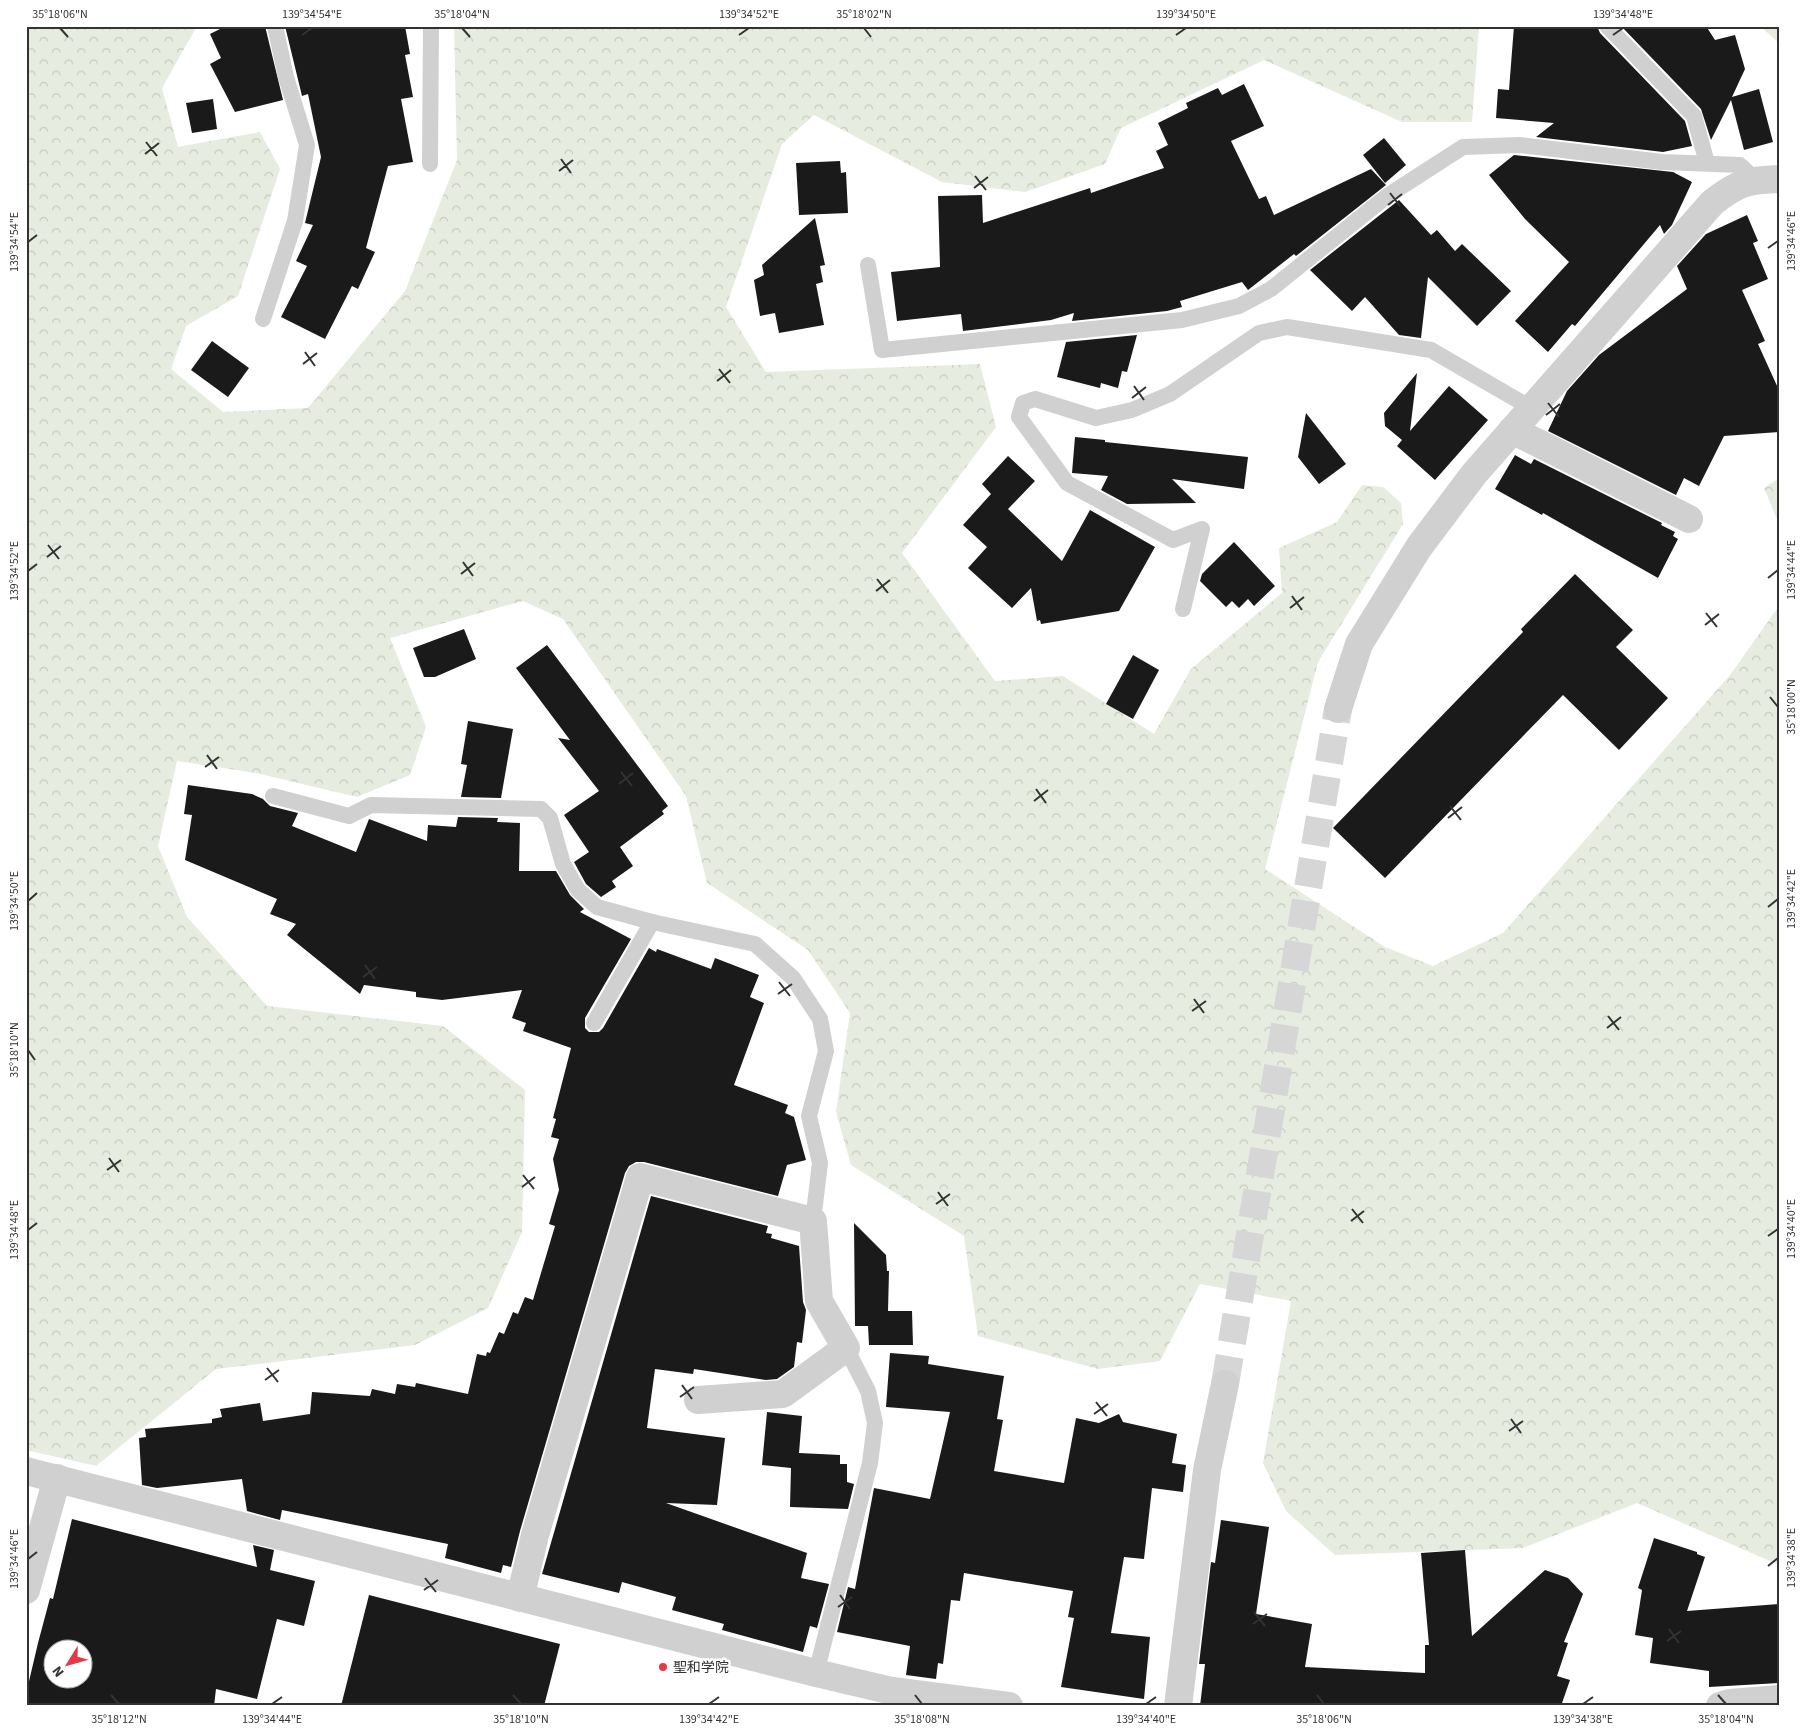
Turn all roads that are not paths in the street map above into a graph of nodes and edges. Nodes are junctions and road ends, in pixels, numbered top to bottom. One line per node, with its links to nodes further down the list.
1 (275, 26): 8 (lane)
2 (431, 26): 5 (lane)
3 (1607, 26): 4 (lane)
4 (1707, 163): 6 (lane); 7 (lane)
5 (430, 164)
6 (1767, 180): 9 (street)
7 (868, 266)
8 (263, 320)
9 (1531, 408): 10 (street); 12 (lane)
10 (1512, 430): 11 (street); 13 (street)
11 (1689, 519)
12 (1183, 609)
13 (1338, 710)
14 (273, 796): 15 (lane)
15 (652, 922): 16 (lane); 17 (lane)
16 (594, 1023)
17 (814, 1221): 18 (street); 24 (street)
18 (846, 1348): 20 (street); 25 (lane)
19 (1225, 1384): 28 (street)
20 (698, 1400)
21 (26, 1470): 22 (street)
22 (57, 1478): 23 (street); 24 (street)
23 (26, 1590)
24 (520, 1598): 25 (street)
25 (816, 1673): 27 (street)
26 (1770, 1702): 29 (street)
27 (1009, 1706)
28 (1178, 1706)
29 (1720, 1706)

